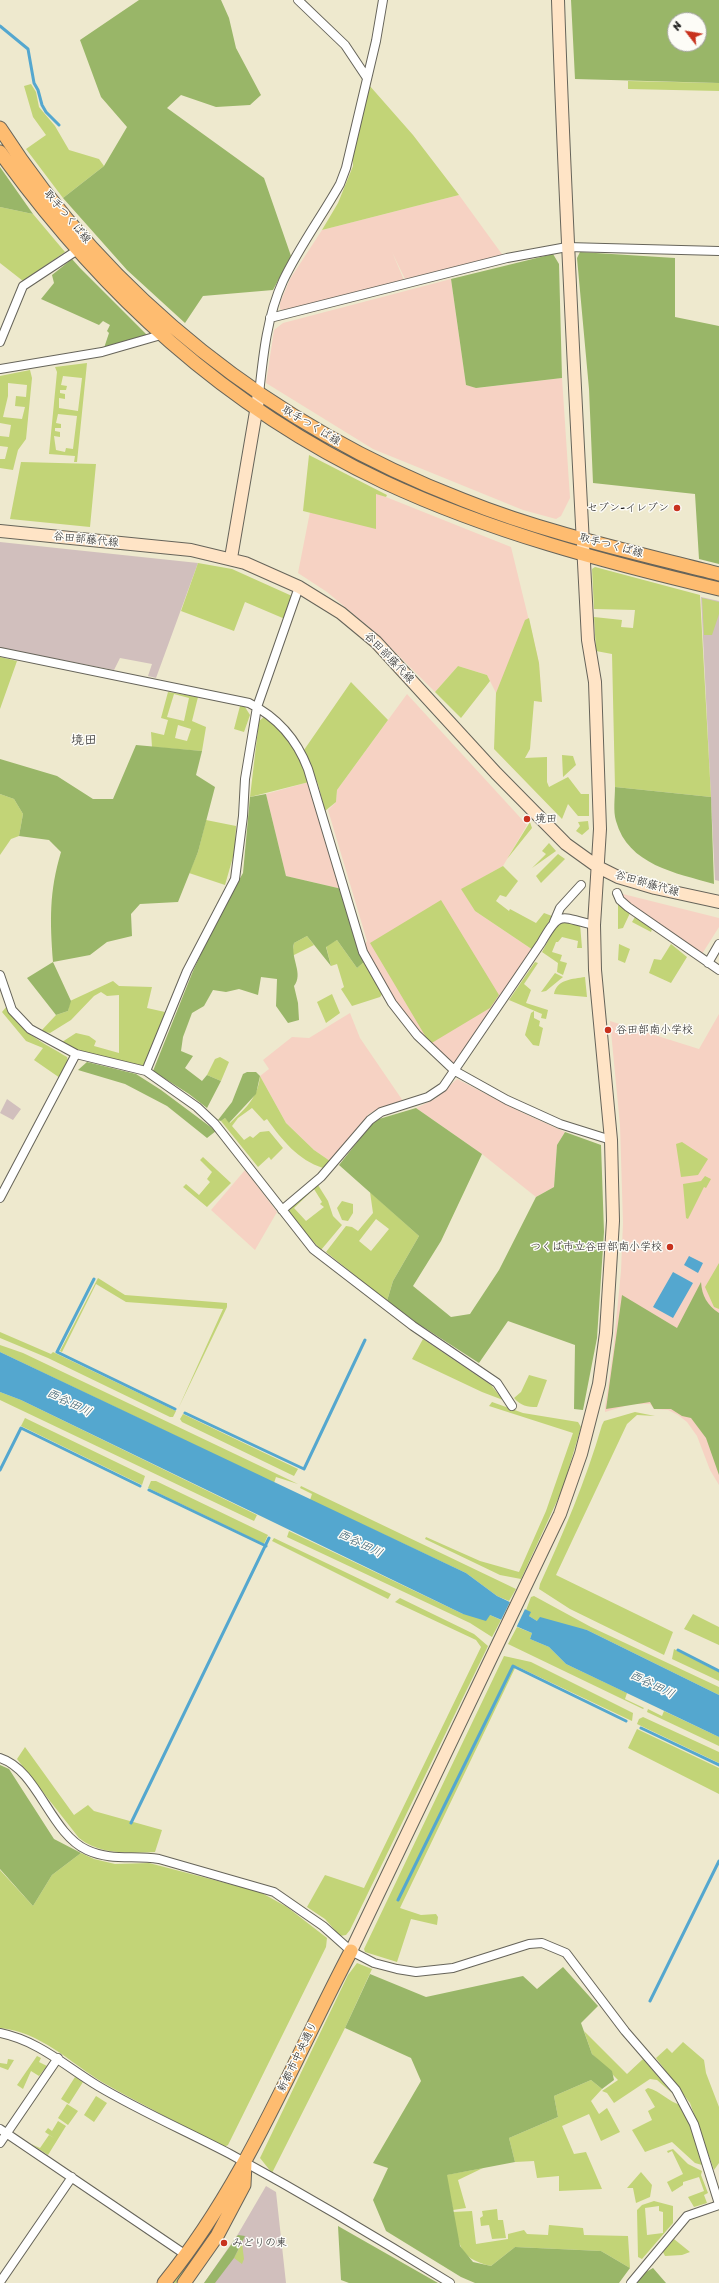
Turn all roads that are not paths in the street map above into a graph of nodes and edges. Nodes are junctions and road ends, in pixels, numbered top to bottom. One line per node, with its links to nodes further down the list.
1 (298, 0): 4 (street)
2 (383, 0): 4 (street)
3 (558, 0): 7 (street)
4 (368, 78): 10 (street)
5 (0, 128): 14 (main road, 取手つくば線)
6 (0, 152): 8 (main road, 取手つくば線)
7 (568, 247): 9 (street); 10 (street); 17 (street)
8 (76, 251): 11 (main road, 取手つくば線); 12 (street)
9 (719, 251)
10 (270, 318): 14 (street)
11 (160, 335): 13 (street); 15 (main road, 取手つくば線)
12 (0, 342)
13 (0, 369)
14 (259, 394): 15 (street); 17 (main road, 取手つくば線)
15 (256, 409): 18 (main road, 取手つくば線); 19 (street)
16 (0, 531): 19 (street, 谷田部藤代線)
17 (583, 539): 18 (street); 20 (main road, 取手つくば線)
18 (584, 554): 22 (main road, 取手つくば線); 25 (street)
19 (231, 558): 21 (street, 谷田部藤代線)
20 (719, 574)
21 (300, 587): 24 (street); 25 (street, 谷田部藤代線)
22 (719, 589)
23 (0, 652): 24 (street)
24 (256, 707): 36 (street); 37 (street)
25 (598, 867): 28 (street, 谷田部藤代線); 30 (street)
26 (581, 885): 29 (street)
27 (617, 893): 32 (street)
28 (719, 902)
29 (554, 922): 30 (street); 37 (street)
30 (594, 925): 38 (street)
31 (719, 944): 32 (street)
32 (708, 963): 33 (street)
33 (719, 970)
34 (0, 975): 35 (street)
35 (76, 1054): 36 (street); 39 (street)
36 (146, 1071): 40 (street)
37 (455, 1071): 38 (street); 40 (street)
38 (611, 1140): 43 (street)
39 (0, 1198)
40 (282, 1210): 41 (street)
41 (512, 1406)
42 (0, 1758): 43 (street)
43 (351, 1950): 48 (main road, 新都市中央通り); 50 (street)
44 (0, 2033): 45 (street)
45 (58, 2058): 46 (street); 48 (street)
46 (3, 2131): 47 (street); 49 (street)
47 (0, 2143)
48 (245, 2163): 51 (main road, 新都市中央通り); 54 (main road, 新都市中央通り); 55 (street)
49 (72, 2177): 51 (street); 52 (street)
50 (719, 2204): 56 (street)
51 (186, 2255): 53 (main road, 新都市中央通り)
52 (0, 2282)
53 (164, 2283)
54 (184, 2283)
55 (450, 2283)
56 (631, 2283)

